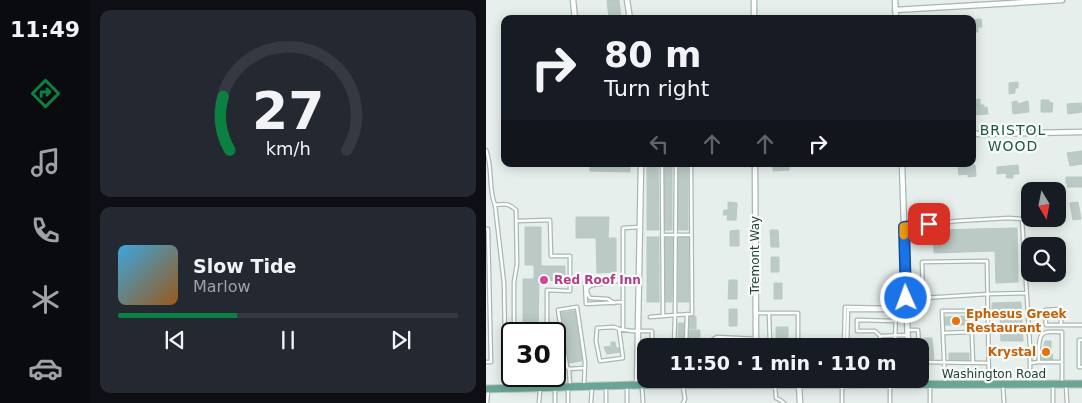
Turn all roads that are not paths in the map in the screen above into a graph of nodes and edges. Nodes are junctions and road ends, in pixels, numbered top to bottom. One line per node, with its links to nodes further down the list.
1 (573, 0): 7 (street)
2 (627, 0): 8 (street)
3 (754, 0): 9 (street)
4 (895, 0): 6 (street)
5 (1062, 0): 6 (street)
6 (895, 10): 10 (street)
7 (575, 15)
8 (629, 15)
9 (754, 15)
10 (896, 15)
11 (1082, 132): 12 (street)
12 (976, 134)
13 (486, 150): 21 (lane)
14 (641, 167): 25 (street)
15 (662, 167): 27 (lane)
16 (676, 167): 28 (lane)
17 (691, 167): 29 (lane)
18 (755, 167): 38 (street, Tremont Way)
19 (902, 167): 24 (street)
20 (486, 200): 21 (lane)
21 (492, 200): 22 (lane)
22 (494, 204): 23 (lane); 45 (lane)
23 (516, 221): 46 (lane); 47 (lane)
24 (904, 227): 32 (lane); 34 (street)
25 (640, 228): 30 (lane); 51 (street)
26 (486, 229): 68 (lane)
27 (662, 235): 28 (lane); 42 (lane)
28 (676, 235): 29 (lane); 41 (lane)
29 (691, 235): 40 (lane)
30 (623, 280): 31 (lane); 36 (lane)
31 (618, 281): 37 (lane); 37 (lane)
32 (1027, 293): 33 (lane); 75 (lane)
33 (988, 294): 35 (lane); 35 (lane); 74 (lane)
34 (906, 298): 35 (lane); 52 (street)
35 (923, 298)
36 (623, 302): 37 (lane); 50 (lane)
37 (614, 303)
38 (756, 313): 39 (lane); 61 (street, Tremont Way)
39 (769, 313): 62 (lane); 63 (lane)
40 (686, 314): 41 (lane); 60 (lane)
41 (675, 315): 42 (lane); 59 (lane)
42 (663, 316): 43 (lane)
43 (650, 317)
44 (896, 319): 55 (lane); 56 (lane); 64 (lane)
45 (505, 322)
46 (514, 322)
47 (547, 322)
48 (1061, 325): 48 (lane); 49 (lane)
49 (1082, 325)
50 (621, 329): 50 (lane); 51 (lane)
51 (638, 331): 57 (street); 58 (lane)
52 (908, 332): 56 (lane); 65 (street); 66 (lane)
53 (972, 332): 54 (lane); 54 (lane); 73 (lane)
54 (943, 333): 70 (lane)
55 (880, 336): 56 (lane)
56 (896, 336)
57 (638, 338)
58 (652, 338)
59 (674, 338)
60 (686, 338)
61 (756, 338)
62 (770, 338)
63 (798, 338)
64 (846, 338)
65 (908, 338)
66 (918, 338)
67 (1082, 340): 76 (lane)
68 (486, 362)
69 (929, 362): 70 (lane)
70 (944, 362): 73 (lane); 82 (lane)
71 (1039, 362): 72 (lane); 72 (lane); 75 (lane)
72 (1062, 362): 87 (lane)
73 (972, 363): 74 (lane)
74 (989, 363): 83 (lane)
75 (1030, 363): 85 (lane)
76 (1082, 367)
77 (584, 368): 78 (lane); 78 (lane); 92 (lane)
78 (569, 369): 91 (lane)
79 (1082, 384): 87 (main road, Washington Road)
80 (637, 385): 89 (main road, Washington Road)
81 (930, 385): 82 (main road, Washington Road); 115 (lane)
82 (945, 385): 83 (main road, Washington Road)
83 (989, 385): 84 (main road, Washington Road)
84 (1003, 385): 85 (main road, Washington Road); 116 (lane)
85 (1030, 385): 86 (main road, Washington Road)
86 (1052, 385): 87 (main road, Washington Road); 117 (lane)
87 (1064, 385): 118 (lane)
88 (606, 386): 89 (main road, Washington Road); 92 (main road, Washington Road); 107 (lane)
89 (627, 386): 108 (lane)
90 (555, 387): 95 (main road, Washington Road); 104 (lane)
91 (569, 387): 92 (main road, Washington Road); 105 (lane)
92 (588, 387): 106 (lane)
93 (487, 388): 94 (main road, Washington Road); 102 (lane)
94 (508, 388): 95 (main road, Washington Road)
95 (540, 388): 103 (lane)
96 (640, 388): 109 (lane)
97 (683, 388): 110 (lane)
98 (775, 388): 111 (lane)
99 (799, 388): 112 (street)
100 (843, 388): 113 (lane)
101 (890, 388): 114 (lane)
102 (487, 403)
103 (539, 403)
104 (555, 403)
105 (568, 403)
106 (591, 403)
107 (606, 403)
108 (626, 403)
109 (643, 403)
110 (683, 403)
111 (784, 403)
112 (800, 403)
113 (842, 403)
114 (890, 403)
115 (930, 403)
116 (1004, 403)
117 (1053, 403)
118 (1067, 403)

